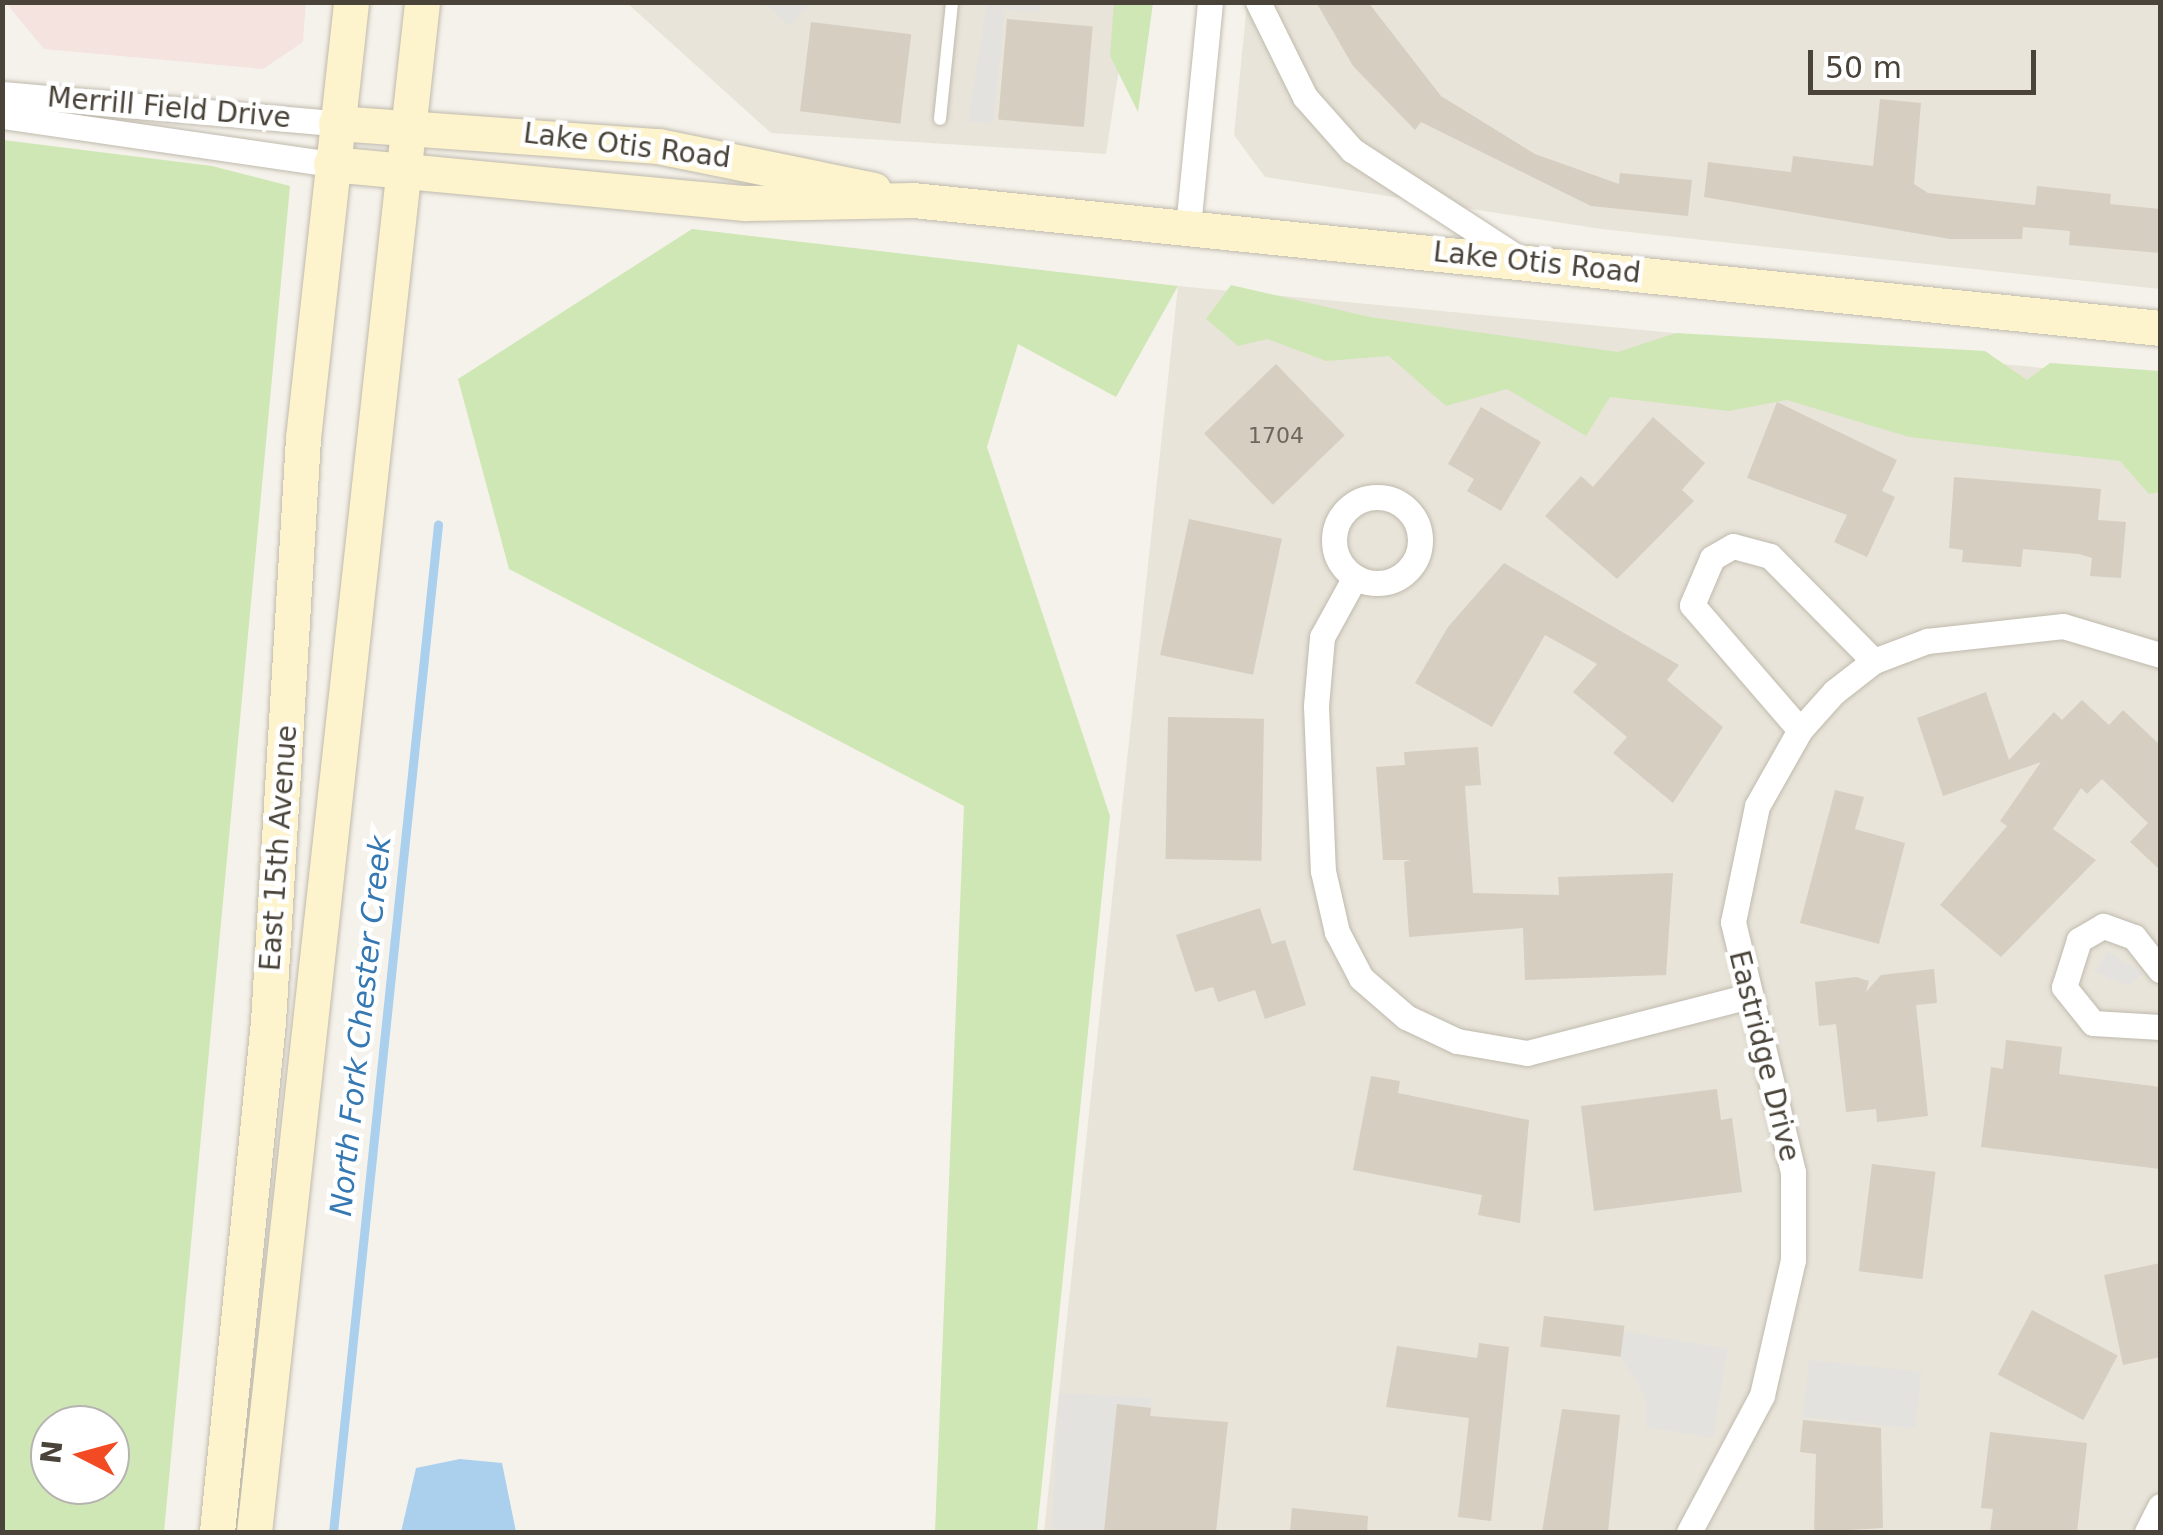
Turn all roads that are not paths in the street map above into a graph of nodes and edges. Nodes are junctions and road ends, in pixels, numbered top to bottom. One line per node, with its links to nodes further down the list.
1 (351, 2): 9 (main road, East 15th Avenue)
2 (422, 2): 10 (main road, East 15th Avenue)
3 (952, 2): 8 (lane)
4 (1210, 2): 14 (street)
5 (1258, 2): 15 (street)
6 (2, 94): 9 (street, Merrill Field Drive)
7 (2, 116): 11 (street, Merrill Field Drive)
8 (940, 119)
9 (336, 124): 10 (main road, Lake Otis Road); 11 (main road, East 15th Avenue)
10 (410, 124): 12 (main road, East 15th Avenue); 13 (main road, Lake Otis Road)
11 (331, 164): 12 (main road, Lake Otis Road); 25 (main road, East 15th Avenue)
12 (406, 174): 13 (main road, Lake Otis Road); 26 (main road, East 15th Avenue)
13 (913, 200): 14 (main road, Lake Otis Road)
14 (1188, 226): 15 (main road, Lake Otis Road)
15 (1524, 261): 16 (main road, Lake Otis Road)
16 (2160, 328)
17 (1355, 577): 22 (street)
18 (2160, 655): 19 (street, Eastridge Drive)
19 (1874, 661): 20 (street, Eastridge Drive); 20 (street)
20 (1800, 730): 22 (street, Eastridge Drive)
21 (2160, 970): 23 (street)
22 (1745, 998): 27 (street, Eastridge Drive)
23 (2160, 1026)
24 (2160, 1506): 28 (street)
25 (216, 1532)
26 (254, 1532)
27 (1689, 1532)
28 (2146, 1532)

